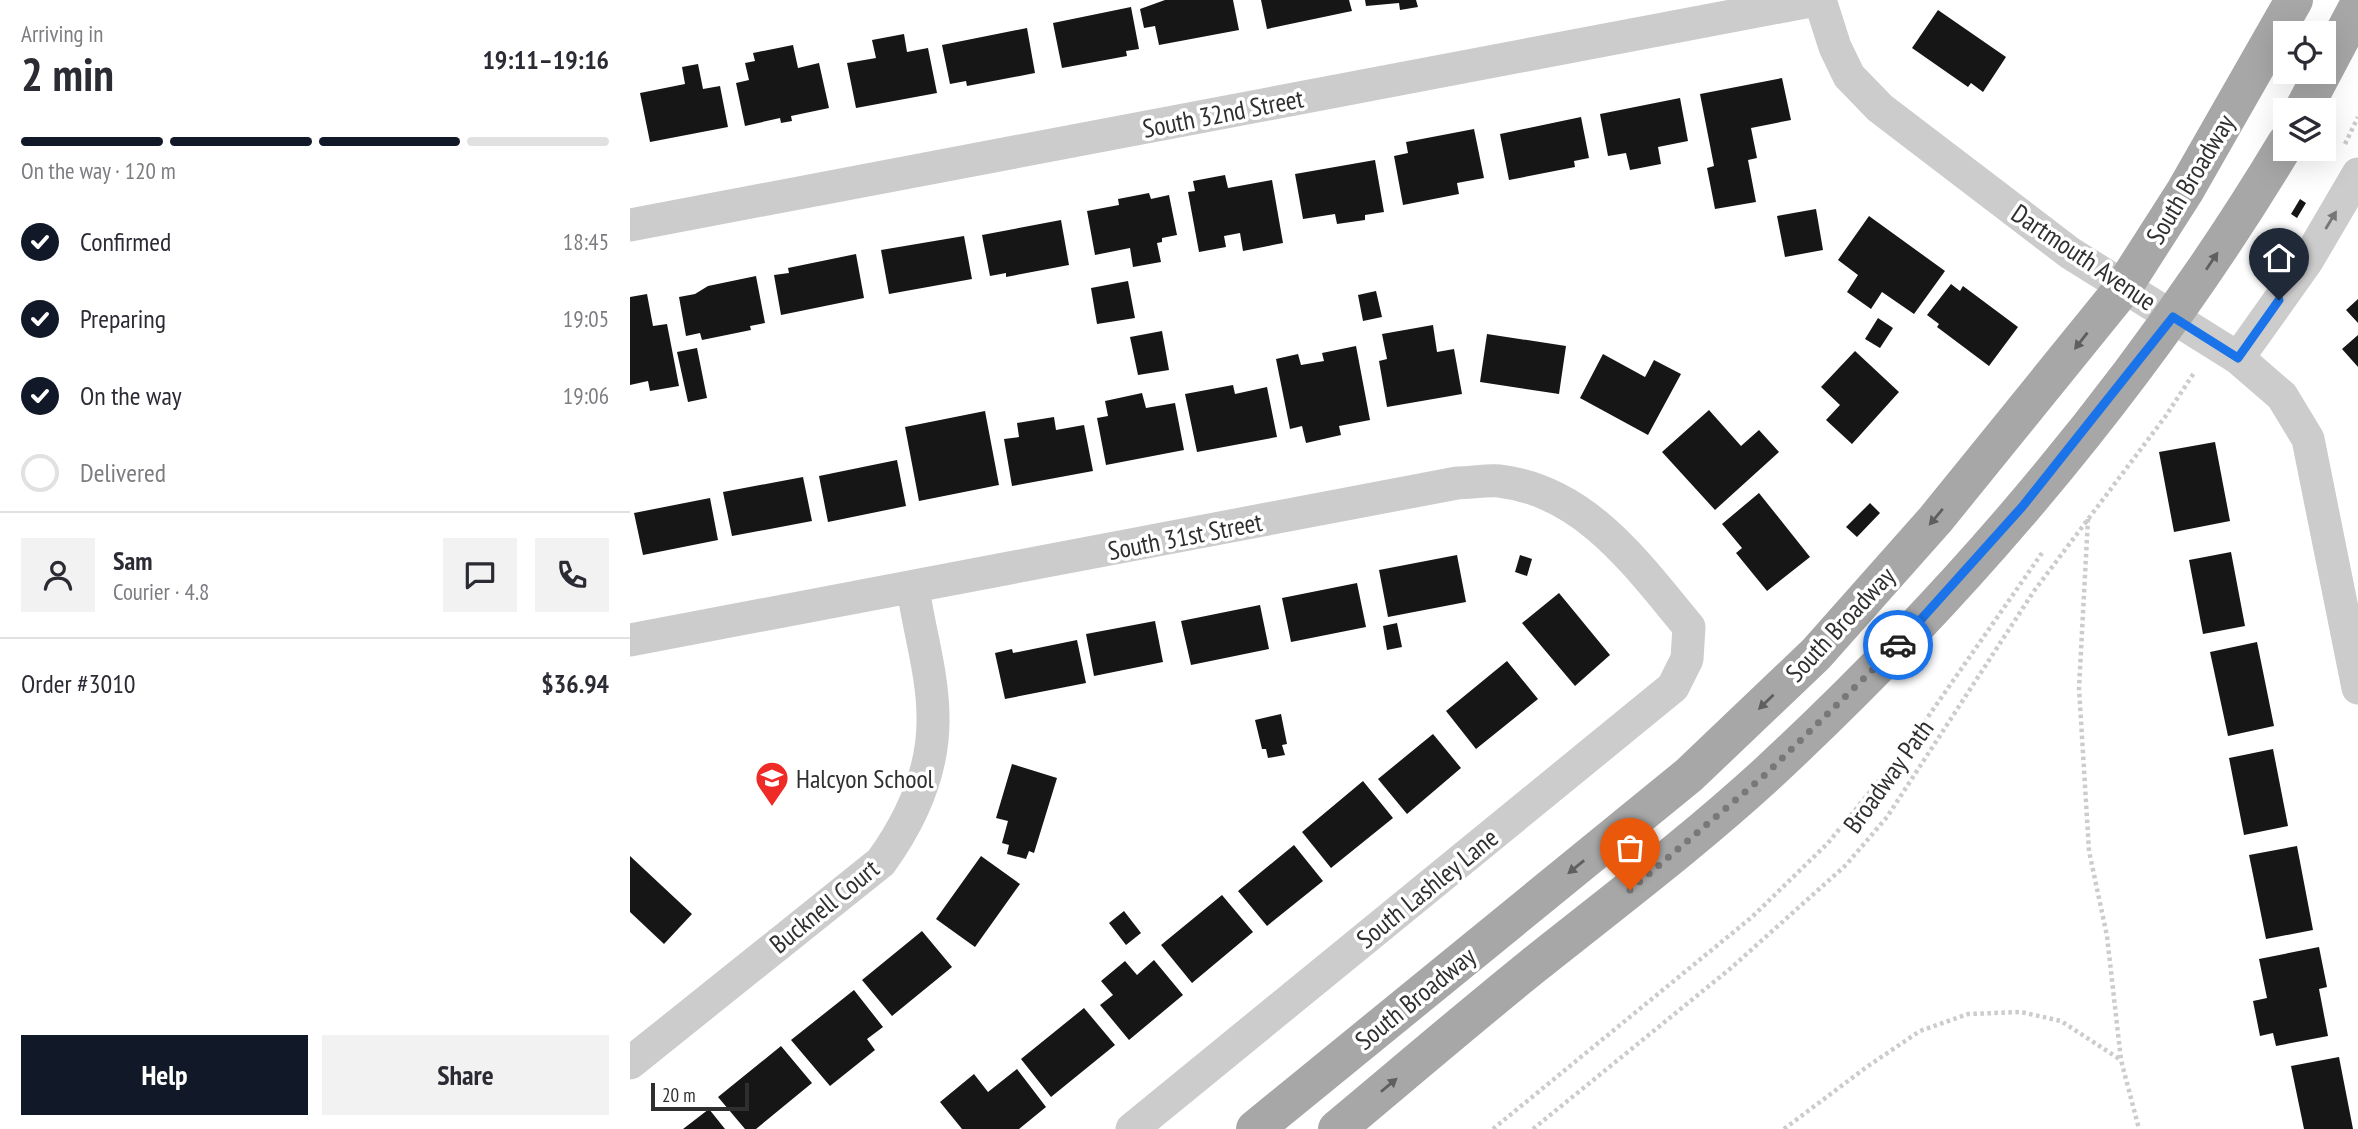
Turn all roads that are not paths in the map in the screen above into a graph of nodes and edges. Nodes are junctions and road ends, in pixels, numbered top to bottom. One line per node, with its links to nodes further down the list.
1 (1818, 0): 7 (street, South 32nd Street); 8 (street, Dartmouth Avenue)
2 (2294, 0): 8 (main road, South Broadway)
3 (2358, 6): 4 (main road)
4 (2310, 98)
5 (2275, 161): 9 (main road, South Broadway, one-way to 5)
6 (2358, 174): 10 (street, one-way to 6)
7 (630, 225)
8 (2123, 288): 9 (street, Dartmouth Avenue); 18 (main road, South Broadway, one-way to 18)
9 (2173, 317): 10 (street, Dartmouth Avenue); 19 (main road, South Broadway, one-way to 9)
10 (2238, 358): 12 (street, Dartmouth Avenue)
11 (913, 588): 13 (street, South 31st Street); 14 (street, South 31st Street); 16 (street, Bucknell Court)
12 (2350, 603): 15 (street, Dartmouth Avenue)
13 (1689, 627): 17 (street, South Lashley Lane)
14 (630, 640)
15 (2358, 688)
16 (630, 1063)
17 (1132, 1129)
18 (1255, 1129)
19 (1337, 1129)

